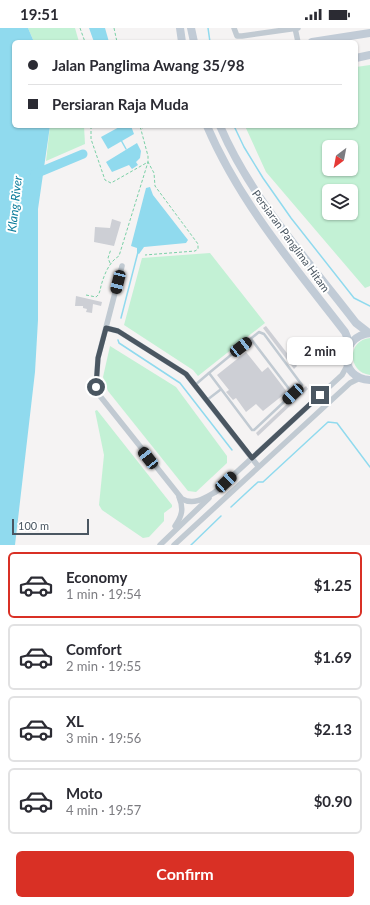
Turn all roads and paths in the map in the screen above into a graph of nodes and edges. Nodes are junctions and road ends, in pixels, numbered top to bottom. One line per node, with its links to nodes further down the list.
1 (80, 28): 9 (path)
2 (114, 28): 10 (path)
3 (180, 28): 11 (main road)
4 (191, 28): 12 (main road)
5 (234, 28): 7 (street)
6 (296, 28): 7 (street); 13 (street)
7 (265, 30)
8 (370, 33): 14 (main road)
9 (84, 40)
10 (117, 40)
11 (182, 40)
12 (194, 40)
13 (298, 40)
14 (325, 40)
15 (370, 55): 16 (main road)
16 (358, 58)
17 (90, 128): 21 (path)
18 (141, 128): 21 (path)
19 (208, 128): 30 (main road, Persiaran Panglima Hitam)
20 (221, 128): 28 (main road, Persiaran Panglima Hitam)
21 (148, 162): 23 (path); 24 (path)
22 (111, 249): 24 (path)
23 (145, 254)
24 (110, 263): 26 (path)
25 (122, 266): 27 (street)
26 (86, 295)
27 (106, 328): 35 (street); 42 (street)
28 (370, 333): 30 (main road)
29 (251, 339): 32 (lane); 37 (lane); 37 (lane)
30 (350, 344): 31 (main road)
31 (348, 364): 33 (main road); 39 (street)
32 (209, 374): 35 (lane); 36 (lane)
33 (360, 378): 34 (main road); 40 (street)
34 (370, 380)
35 (194, 385): 38 (street)
36 (220, 390): 37 (lane); 38 (lane)
37 (293, 394)
38 (207, 400): 39 (street)
39 (252, 458): 40 (street); 41 (street)
40 (258, 466): 45 (street)
41 (217, 490): 42 (street); 43 (street)
42 (178, 495): 43 (street)
43 (169, 536): 44 (street)
44 (160, 545)
45 (174, 545)

